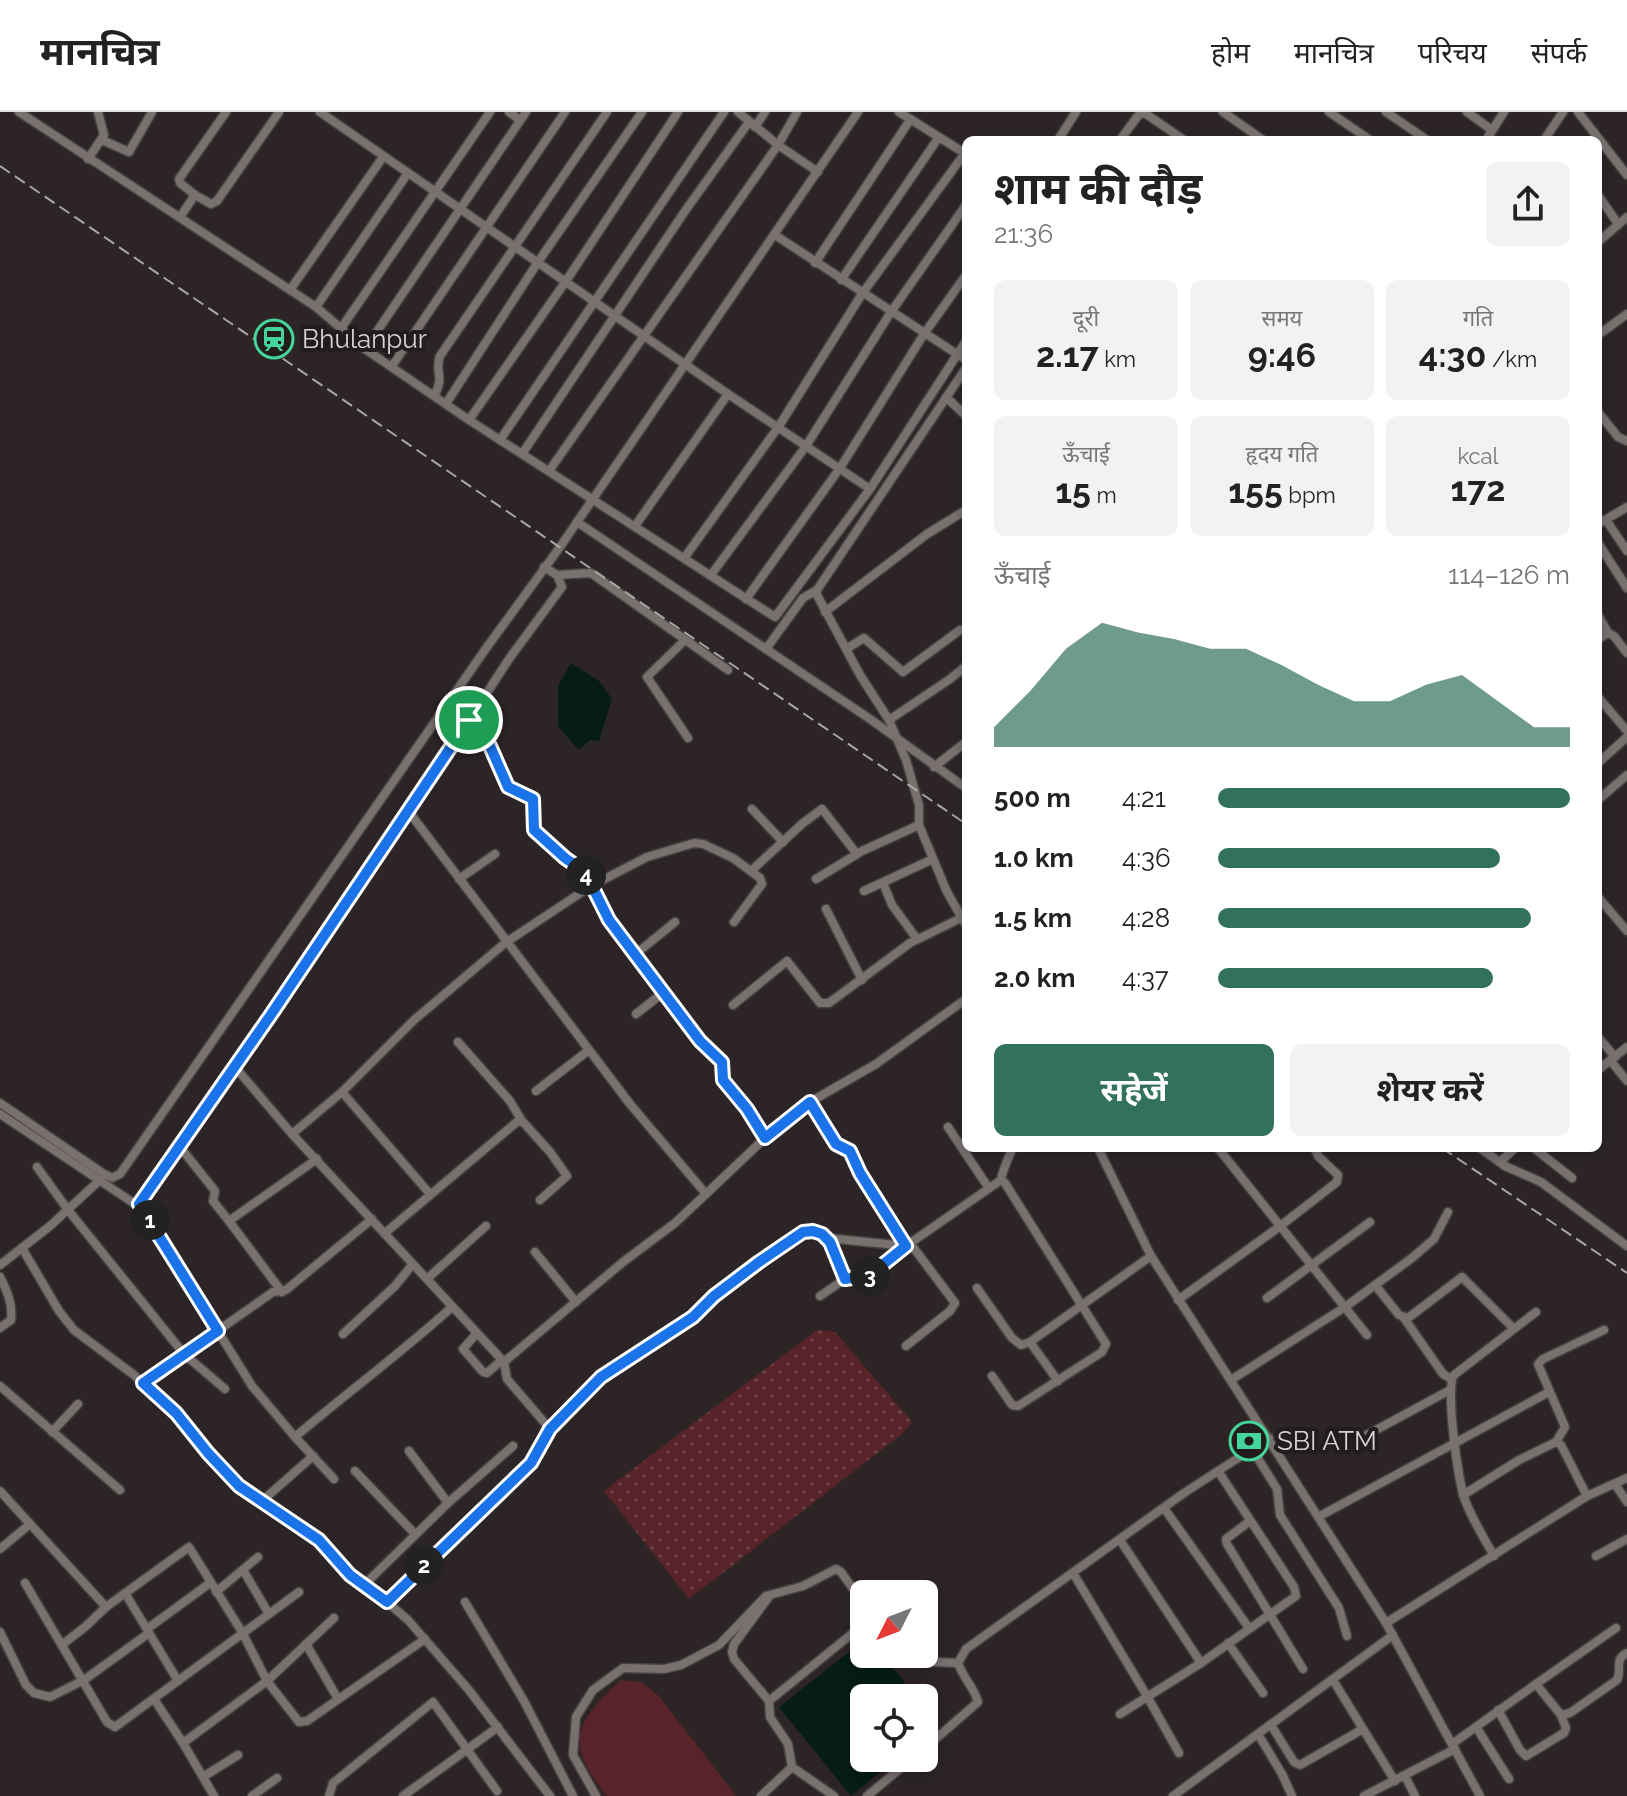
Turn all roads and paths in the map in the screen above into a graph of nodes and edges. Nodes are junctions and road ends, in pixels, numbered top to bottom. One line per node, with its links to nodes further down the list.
1 (19, 112): 47 (street)
2 (98, 112): 41 (street)
3 (152, 112): 41 (street)
4 (226, 112): 52 (street)
5 (279, 112): 52 (street)
6 (320, 112): 45 (street)
7 (490, 112): 51 (street)
8 (509, 112): 27 (street)
9 (565, 112): 59 (street)
10 (607, 112): 62 (street)
11 (642, 112): 63 (street)
12 (678, 112): 66 (street)
13 (724, 112): 70 (street)
14 (738, 112): 29 (street)
15 (765, 112): 29 (street)
16 (797, 112): 43 (street)
17 (858, 112): 48 (street)
18 (899, 112): 28 (street)
19 (1076, 112): 31 (street)
20 (1223, 112): 34 (street)
21 (1329, 112): 35 (street)
22 (1386, 112): 36 (street)
23 (1467, 112): 30 (street)
24 (1504, 112): 30 (street)
25 (1563, 112): 38 (street)
26 (1578, 112): 39 (street)
27 (523, 116): 54 (street)
28 (910, 120): 40 (street); 64 (street)
29 (752, 124): 43 (street); 74 (street)
30 (1492, 130): 37 (street)
31 (1061, 136)
32 (1123, 136): 33 (street)
33 (1178, 136)
34 (1257, 136)
35 (1364, 136)
36 (1421, 136)
37 (1488, 136)
38 (1547, 136)
39 (1597, 136)
40 (939, 137): 44 (street); 65 (street)
41 (102, 140): 47 (street)
42 (1602, 143): 50 (street)
43 (778, 145): 48 (street); 77 (street)
44 (962, 152)
45 (383, 157): 49 (street); 68 (street)
46 (962, 158): 69 (street)
47 (88, 159): 56 (street)
48 (818, 172): 60 (street)
49 (408, 173): 51 (street); 71 (street)
50 (1627, 175)
51 (434, 191): 54 (street); 75 (street)
52 (195, 195): 56 (street)
53 (1602, 201): 58 (street)
54 (459, 208): 59 (street); 80 (street)
55 (962, 211): 72 (street)
56 (180, 217): 68 (street)
57 (1627, 217): 58 (street)
58 (1618, 224): 61 (street)
59 (486, 226): 62 (street); 84 (street)
60 (775, 235): 64 (street); 83 (street)
61 (1602, 238)
62 (514, 246): 63 (street); 86 (street)
63 (538, 262): 66 (street); 89 (street)
64 (815, 263): 65 (street)
65 (841, 280): 69 (street)
66 (566, 281): 70 (street); 92 (street)
67 (962, 281): 78 (street)
68 (290, 290): 71 (street)
69 (862, 294): 72 (street); 93 (street)
70 (594, 300): 74 (street); 94 (street)
71 (316, 307): 75 (street)
72 (891, 312): 78 (street); 96 (street)
73 (1627, 314): 76 (street)
74 (615, 315): 77 (street); 97 (street)
75 (342, 327): 80 (street)
76 (1602, 332)
77 (643, 334): 83 (street); 99 (street)
78 (924, 334): 81 (street); 98 (street)
79 (962, 346): 81 (street)
80 (365, 349): 84 (street)
81 (956, 354): 82 (street); 100 (street)
82 (962, 358)
83 (686, 364): 87 (street); 101 (street)
84 (392, 366): 86 (street)
85 (962, 374): 88 (street)
86 (435, 394): 89 (street)
87 (728, 394): 93 (street); 108 (street)
88 (946, 397): 90 (street); 116 (street)
89 (447, 402): 92 (street)
90 (962, 412)
91 (1602, 417): 95 (street)
92 (469, 420): 94 (street)
93 (779, 426): 96 (street); 111 (street)
94 (500, 440): 97 (street)
95 (1627, 441)
96 (806, 446): 98 (street); 114 (street)
97 (522, 454): 99 (street)
98 (840, 468): 100 (street); 117 (street)
99 (549, 471): 101 (street)
100 (870, 489): 117 (street)
101 (593, 499): 106 (street); 108 (street)
102 (1624, 509): 104 (street); 105 (street)
103 (962, 512): 118 (street)
104 (1602, 521)
105 (1627, 521)
106 (577, 522): 112 (street); 124 (street)
107 (1602, 524): 110 (street)
108 (635, 526): 111 (street)
109 (1602, 549): 115 (street)
110 (1627, 551)
111 (685, 557): 114 (street)
112 (544, 567): 113 (street); 199 (street)
113 (557, 575): 123 (street); 130 (street)
114 (711, 575): 117 (street)
115 (1627, 588)
116 (817, 590): 118 (street); 124 (street)
117 (746, 599)
118 (825, 612): 125 (street)
119 (1602, 622): 121 (street)
120 (960, 630): 125 (street)
121 (1608, 633): 122 (street); 126 (street)
122 (1602, 637)
123 (684, 641): 128 (street); 133 (street)
124 (766, 649): 134 (street)
125 (846, 649): 131 (street)
126 (1627, 653)
127 (962, 669): 131 (street)
128 (728, 670)
129 (1602, 702): 132 (street)
130 (469, 720): 142 (street); 152 (street)
131 (889, 720): 134 (street)
132 (1627, 734): 136 (street)
133 (688, 738)
134 (897, 739): 137 (street); 143 (street)
135 (962, 745): 137 (street)
136 (1602, 759)
137 (934, 767): 139 (street)
138 (1627, 775): 140 (street)
139 (962, 785)
140 (1602, 797)
141 (752, 809): 144 (street)
142 (409, 812): 149 (street); 174 (street)
143 (919, 825): 145 (street); 147 (street)
144 (783, 842): 145 (street); 148 (street)
145 (856, 853): 150 (street)
146 (495, 854): 149 (street)
147 (933, 859): 151 (street); 156 (street)
148 (751, 871): 152 (street); 158 (street)
149 (459, 879): 162 (street)
150 (816, 879)
151 (883, 883): 153 (street); 161 (street)
152 (591, 886): 162 (street); 163 (street)
153 (864, 891)
154 (1602, 902): 160 (street)
155 (826, 909): 164 (street)
156 (962, 919)
157 (675, 922): 163 (street)
158 (734, 922)
159 (962, 923): 161 (street)
160 (1627, 931)
161 (917, 939): 164 (street)
162 (505, 943): 172 (street); 178 (street)
163 (637, 953): 165 (street)
164 (862, 980): 167 (street)
165 (664, 992): 168 (street); 185 (street)
166 (962, 1002): 179 (street)
167 (733, 1005)
168 (636, 1014)
169 (458, 1042): 182 (street)
170 (1602, 1043): 173 (street)
171 (1627, 1047): 173 (street)
172 (589, 1050): 177 (street); 204 (street)
173 (1612, 1058): 175 (street); 176 (street)
174 (235, 1067): 184 (street); 186 (street)
175 (1602, 1067)
176 (1627, 1081)
177 (536, 1091)
178 (342, 1092): 184 (street); 203 (street)
179 (810, 1102): 185 (street); 216 (street)
180 (0, 1103): 199 (street)
181 (0, 1114): 199 (street)
182 (522, 1121): 203 (street); 205 (street)
183 (948, 1127): 187 (street)
184 (292, 1134): 196 (street)
185 (765, 1138): 204 (street)
186 (180, 1147): 206 (street); 210 (street)
187 (962, 1148)
188 (965, 1152): 202 (street)
189 (1011, 1152): 201 (street)
190 (1100, 1152): 220 (street)
191 (1224, 1152): 213 (street)
192 (1316, 1152): 213 (street)
193 (1486, 1152): 197 (street)
194 (1511, 1152): 197 (street)
195 (1539, 1152): 200 (street)
196 (317, 1159): 209 (street); 210 (street)
197 (1500, 1162): 217 (street)
198 (37, 1167): 207 (street)
199 (102, 1178): 206 (street); 207 (street)
200 (1572, 1178)
201 (1001, 1180): 202 (street); 234 (street)
202 (988, 1187): 216 (street)
203 (430, 1194): 214 (street)
204 (706, 1194): 233 (street)
205 (540, 1200)
206 (139, 1204): 242 (street)
207 (68, 1210): 218 (street); 248 (street)
208 (1448, 1212): 227 (street)
209 (372, 1219): 214 (street); 229 (street)
210 (229, 1221): 229 (street)
211 (1370, 1222): 223 (street)
212 (486, 1226): 225 (street)
213 (1279, 1227): 223 (street); 232 (street)
214 (385, 1233): 222 (street)
215 (827, 1238): 216 (street); 226 (street); 260 (street)
216 (908, 1245): 226 (street); 247 (street)
217 (1627, 1246)
218 (22, 1248): 221 (street); 254 (street)
219 (535, 1252): 233 (street)
220 (1151, 1256): 232 (street); 234 (street)
221 (0, 1265)
222 (412, 1265): 225 (street); 244 (street)
223 (1311, 1266): 231 (street); 236 (street)
224 (0, 1277): 239 (street)
225 (428, 1278): 235 (street)
226 (845, 1279): 230 (street)
227 (1375, 1285): 236 (street); 238 (street)
228 (977, 1288): 246 (street)
229 (282, 1292): 242 (street)
230 (820, 1296)
231 (1267, 1298)
232 (1178, 1300): 252 (street)
233 (576, 1302): 249 (street)
234 (1083, 1304): 246 (street); 253 (street)
235 (452, 1307): 243 (street); 262 (street)
236 (1345, 1307): 245 (street); 252 (street)
237 (1536, 1312): 240 (street)
238 (1404, 1318): 240 (street); 251 (street)
239 (0, 1328)
240 (1513, 1328): 251 (street)
241 (1604, 1330): 258 (street)
242 (218, 1331): 248 (street); 262 (street)
243 (477, 1333): 249 (street); 249 (street)
244 (343, 1334)
245 (1367, 1335)
246 (1030, 1342): 253 (street)
247 (906, 1346)
248 (184, 1354): 254 (street); 256 (street)
249 (503, 1361): 260 (street)
250 (992, 1376): 253 (street)
251 (1451, 1379): 257 (street)
252 (1231, 1380): 264 (street)
253 (1058, 1381)
254 (143, 1383): 280 (street)
255 (0, 1386): 261 (street)
256 (225, 1389)
257 (1450, 1390): 263 (street); 266 (street)
258 (1549, 1392): 265 (street); 266 (street)
259 (78, 1404): 261 (street)
260 (550, 1429): 304 (street)
261 (52, 1432): 276 (street)
262 (295, 1437): 270 (street)
263 (1363, 1437)
264 (1269, 1438): 268 (street); 284 (street)
265 (1556, 1442): 278 (street); 279 (street)
266 (1455, 1443): 278 (street); 284 (street)
267 (513, 1446): 282 (street)
268 (1252, 1449): 272 (street); 318 (street)
269 (409, 1451): 282 (street)
270 (313, 1456): 274 (street); 280 (street)
271 (355, 1471): 287 (street)
272 (1218, 1471): 283 (street); 285 (street)
273 (1627, 1478): 275 (street)
274 (334, 1479)
275 (1615, 1484): 279 (street); 281 (street)
276 (120, 1490)
277 (0, 1491): 286 (street)
278 (1463, 1495): 291 (street)
279 (1587, 1496): 291 (street)
280 (262, 1501): 298 (street)
281 (1627, 1502)
282 (448, 1503): 287 (street)
283 (1164, 1508): 289 (street); 311 (street)
284 (1320, 1516): 310 (street)
285 (1250, 1521): 308 (street); 308 (street)
286 (30, 1524): 290 (street); 306 (street)
287 (415, 1534): 298 (street)
288 (1627, 1539): 292 (street)
289 (1120, 1540): 295 (street); 328 (street)
290 (0, 1549)
291 (1494, 1556): 310 (street)
292 (1596, 1556)
293 (258, 1557): 294 (street)
294 (243, 1570): 300 (street); 307 (street)
295 (1073, 1573): 327 (street); 336 (street)
296 (25, 1583): 321 (street)
297 (210, 1583): 300 (street); 302 (street); 313 (street)
298 (365, 1584): 304 (street)
299 (850, 1585): 303 (street)
300 (216, 1592): 315 (street)
301 (299, 1592): 307 (street)
302 (125, 1593): 306 (street); 313 (street)
303 (771, 1594): 339 (street); 368 (street)
304 (387, 1602): 319 (street)
305 (465, 1602): 367 (street)
306 (106, 1607): 321 (street)
307 (269, 1614): 315 (street)
308 (1270, 1615): 311 (street); 329 (street)
309 (334, 1618): 322 (street)
310 (1386, 1623): 317 (street)
311 (1249, 1628): 320 (street)
312 (1616, 1628): 334 (street)
313 (148, 1631): 330 (street); 332 (street)
314 (0, 1632): 323 (street)
315 (242, 1632): 332 (street); 333 (street)
316 (850, 1635): 339 (street)
317 (1393, 1635): 331 (street); 350 (street)
318 (1347, 1636)
319 (425, 1639): 338 (street); 344 (street)
320 (1228, 1643): 328 (street); 335 (street)
321 (63, 1644): 330 (street)
322 (306, 1644): 333 (street); 338 (street)
323 (10, 1653): 325 (street); 330 (street)
324 (1627, 1653): 342 (street)
325 (0, 1658)
326 (938, 1662): 327 (street)
327 (958, 1663): 348 (street)
328 (1201, 1663): 336 (street)
329 (1303, 1669)
330 (84, 1680): 337 (street)
331 (1333, 1680): 343 (street); 346 (street)
332 (178, 1681): 337 (street)
333 (267, 1681): 338 (street); 349 (street)
334 (1536, 1684): 340 (street); 342 (street)
335 (1263, 1693)
336 (1147, 1696): 341 (street); 352 (street)
337 (154, 1699): 349 (street)
338 (338, 1699)
339 (769, 1701): 354 (street)
340 (1498, 1710): 342 (street); 345 (street)
341 (1120, 1714)
342 (1561, 1715)
343 (1271, 1725): 346 (street); 347 (street)
344 (498, 1727): 351 (street); 366 (street)
345 (1476, 1727): 350 (street); 359 (street)
346 (1363, 1729): 360 (street)
347 (1258, 1734): 372 (street); 373 (street)
348 (938, 1737)
349 (183, 1743): 357 (street)
350 (1454, 1746): 356 (street); 376 (street)
351 (467, 1749): 361 (street); 364 (street); 365 (street)
352 (1179, 1753)
353 (238, 1755): 357 (street)
354 (792, 1767): 369 (street); 370 (street)
355 (896, 1772): 371 (street)
356 (1405, 1776): 360 (street); 375 (street)
357 (203, 1777): 362 (street)
358 (277, 1778): 363 (street)
359 (1509, 1779)
360 (1395, 1781): 374 (street)
361 (497, 1791)
362 (214, 1796)
363 (252, 1796)
364 (329, 1796)
365 (403, 1796)
366 (550, 1796)
367 (573, 1796)
368 (596, 1796)
369 (761, 1796)
370 (834, 1796)
371 (867, 1796)
372 (1173, 1796)
373 (1292, 1796)
374 (1365, 1796)
375 (1415, 1796)
376 (1480, 1796)

